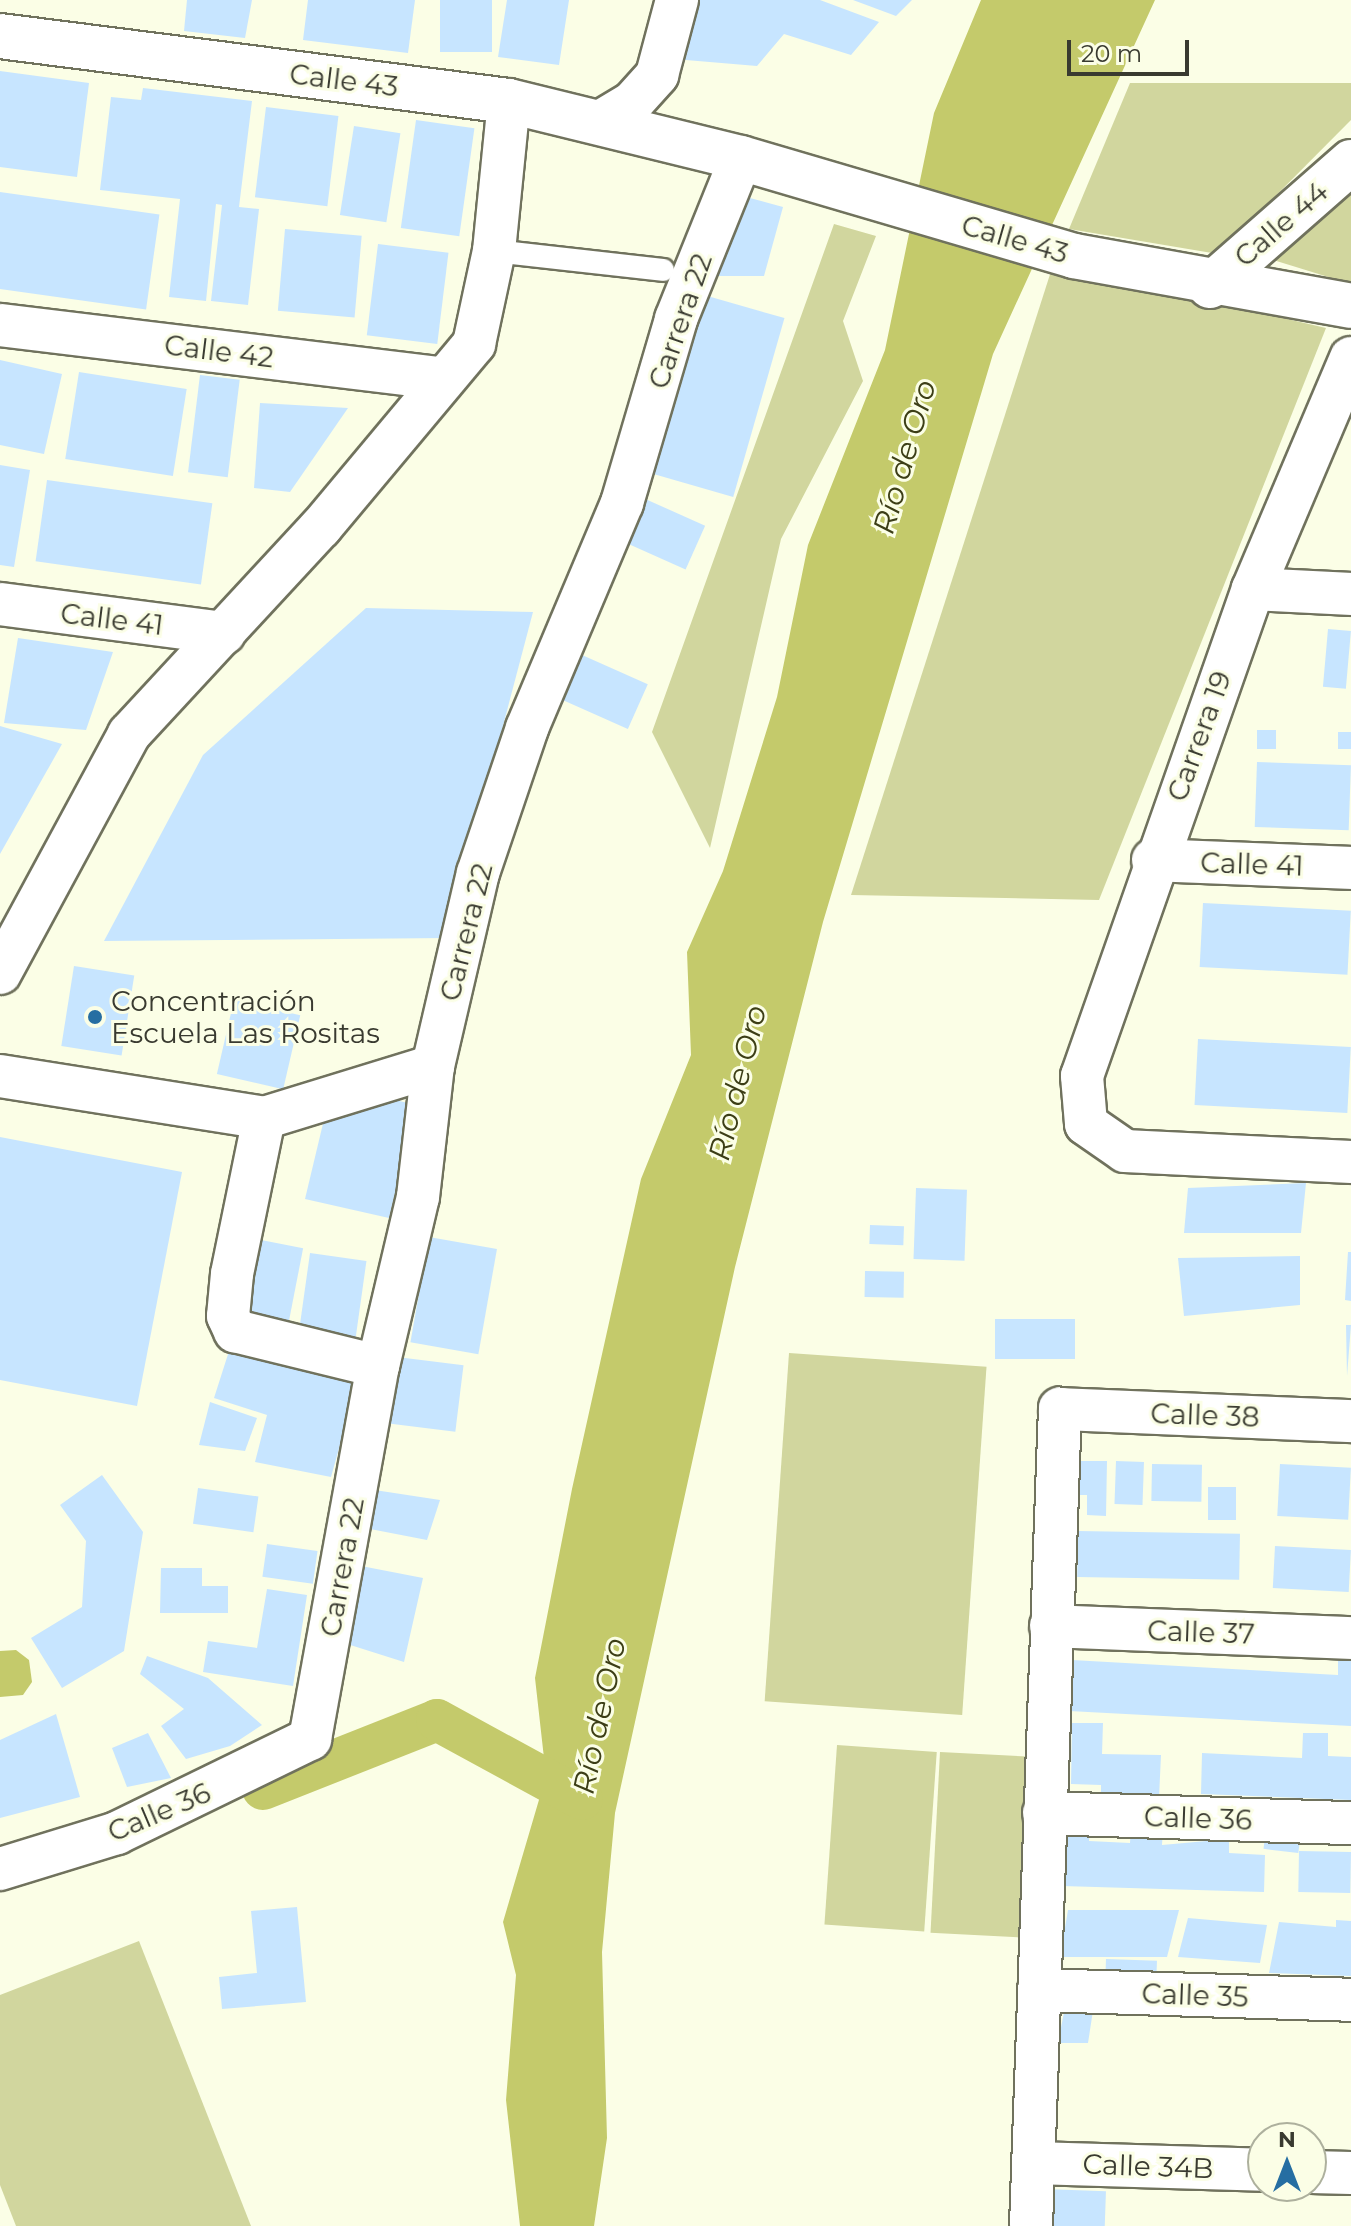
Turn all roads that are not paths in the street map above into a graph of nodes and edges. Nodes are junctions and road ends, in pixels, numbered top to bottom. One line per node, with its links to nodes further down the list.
1 (677, 0): 3 (street)
2 (0, 36): 4 (street, Calle 43)
3 (657, 75): 5 (street); 6 (street)
4 (509, 101): 5 (street, Calle 43); 9 (street)
5 (600, 122): 6 (street, Calle 43)
6 (685, 143): 7 (street, Calle 43)
7 (741, 158): 11 (street, Calle 43); 24 (street, Carrera 22)
8 (1351, 162): 11 (street, Calle 44)
9 (494, 251): 10 (lane); 15 (street)
10 (663, 270)
11 (1210, 286): 12 (street, Calle 43)
12 (1351, 306)
13 (0, 325): 15 (street, Calle 42)
14 (1351, 358): 16 (street, Carrera 19)
15 (439, 378): 19 (street)
16 (1253, 589): 17 (street); 20 (street, Carrera 19)
17 (1351, 594)
18 (0, 604): 19 (street, Calle 41)
19 (224, 633): 22 (street)
20 (1153, 860): 21 (street, Calle 41); 27 (street, Carrera 19)
21 (1351, 868)
22 (15, 915): 23 (street)
23 (0, 973)
24 (433, 1066): 26 (street); 28 (street, Carrera 22)
25 (0, 1076): 26 (street)
26 (264, 1118): 28 (street)
27 (1351, 1162)
28 (378, 1366): 32 (street, Carrera 22)
29 (1351, 1421): 30 (street, Calle 38)
30 (1051, 1626): 31 (street, Calle 37); 33 (street)
31 (1351, 1638)
32 (310, 1739): 35 (street, Calle 36)
33 (1044, 1813): 34 (street, Calle 36); 36 (street)
34 (1351, 1823)
35 (0, 1869)
36 (1039, 1990): 37 (street, Calle 35); 38 (street)
37 (1351, 2000)
38 (1033, 2163): 39 (street, Calle 34B); 42 (street)
39 (1247, 2170)
40 (1327, 2172): 41 (street)
41 (1351, 2173)
42 (1031, 2226)

